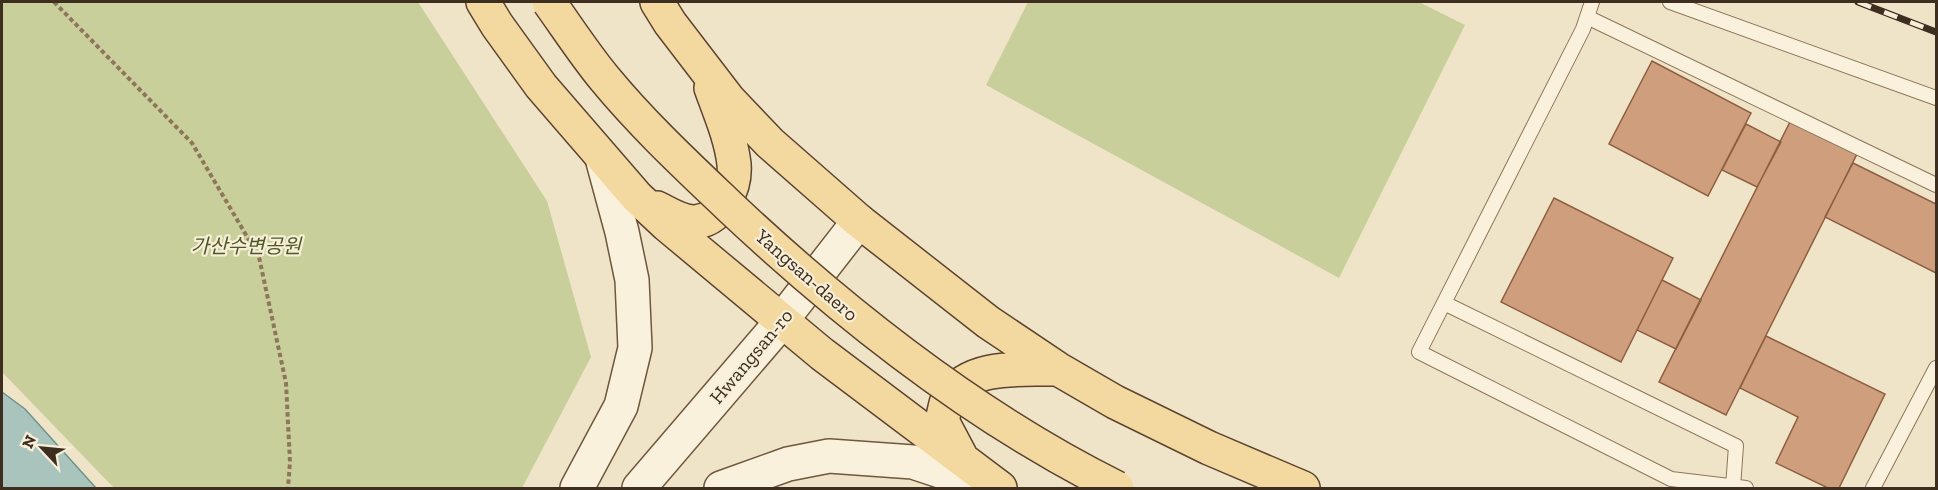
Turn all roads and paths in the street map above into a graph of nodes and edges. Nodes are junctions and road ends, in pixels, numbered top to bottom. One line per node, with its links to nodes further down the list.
1 (54, 2): 20 (path)
2 (483, 2): 10 (main road)
3 (549, 2): 26 (main road, Yangsan-daero, bridge)
4 (657, 2): 8 (main road)
5 (1592, 2): 7 (lane)
6 (1670, 2): 9 (lane)
7 (1587, 18): 11 (lane); 14 (lane)
8 (699, 60): 12 (main road); 13 (main road)
9 (1936, 98)
10 (602, 158): 12 (main road); 21 (main road)
11 (1936, 185)
12 (637, 197): 15 (main road)
13 (860, 220): 15 (main road, Hwangsan-ro); 17 (main road)
14 (1444, 303): 19 (lane); 19 (lane)
15 (782, 320): 18 (main road); 22 (main road, Hwangsan-ro)
16 (1936, 368): 28 (lane)
17 (1058, 369): 18 (main road); 27 (main road)
18 (962, 460): 25 (main road)
19 (1740, 488)
20 (288, 489)
21 (578, 489)
22 (639, 489)
23 (721, 489): 24 (main road)
24 (985, 489)
25 (1000, 489)
26 (1117, 489)
27 (1303, 489)
28 (1874, 489)

